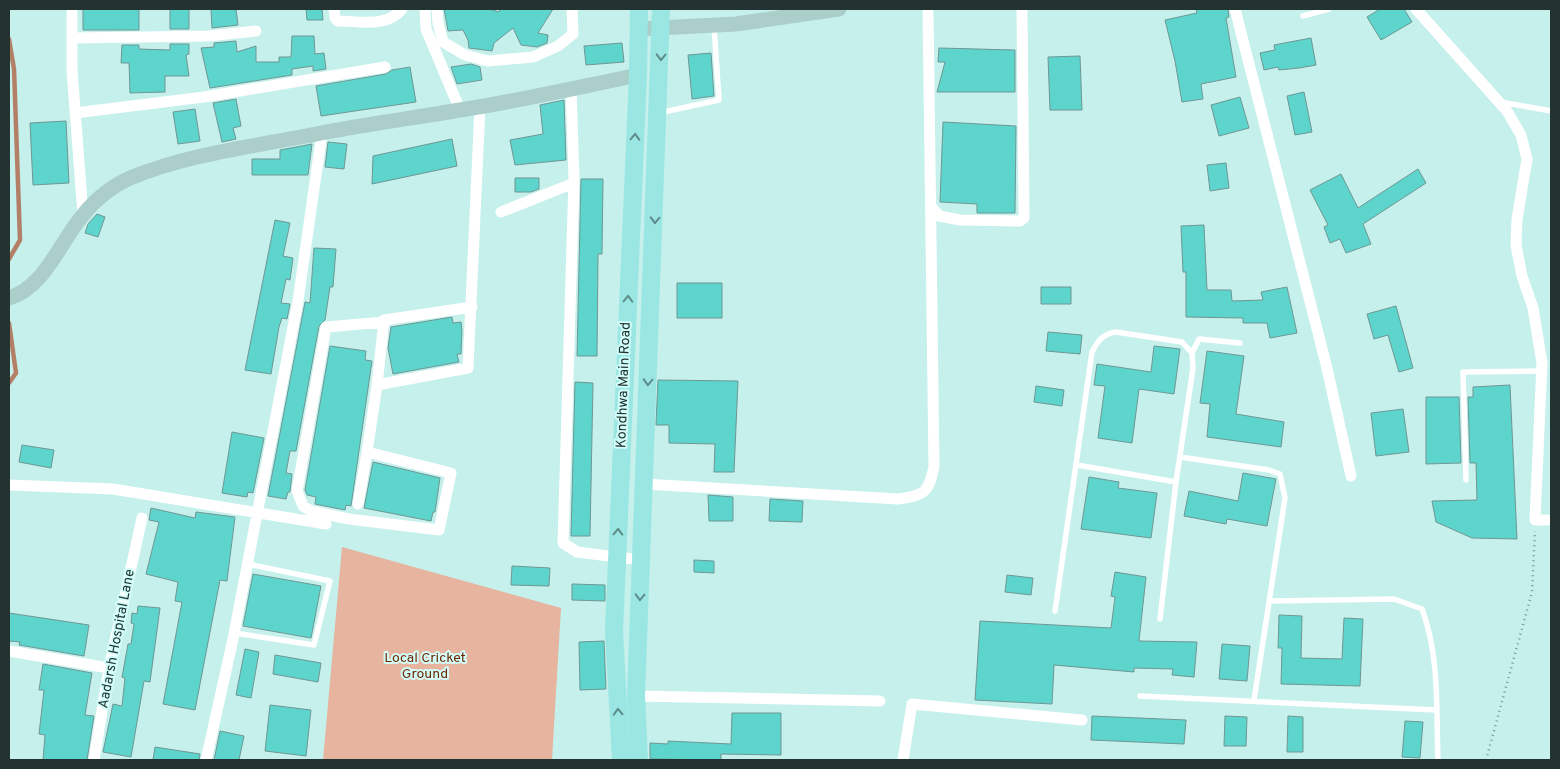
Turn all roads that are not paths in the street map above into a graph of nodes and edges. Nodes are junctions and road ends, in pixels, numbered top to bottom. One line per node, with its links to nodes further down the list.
1 (72, 9): 20 (street)
2 (334, 9): 3 (street)
3 (402, 9)
4 (425, 9): 26 (street)
5 (437, 9): 6 (street)
6 (572, 9)
7 (638, 9): 18 (main road, Kondhwa Main Road)
8 (662, 9): 17 (main road, Kondhwa Main Road)
9 (840, 9): 16 (street)
10 (928, 9): 32 (street)
11 (1022, 9): 32 (street)
12 (1235, 9): 45 (street)
13 (1329, 9): 15 (lane)
14 (1416, 9): 24 (street)
15 (1303, 16)
16 (714, 26): 17 (street); 29 (lane)
17 (661, 28): 18 (street); 29 (main road, Kondhwa Main Road, one-way to 29)
18 (638, 29): 22 (main road, Kondhwa Main Road)
19 (256, 31): 20 (street)
20 (72, 38): 28 (street)
21 (385, 68): 28 (street)
22 (638, 75): 23 (street); 55 (main road, Kondhwa Main Road, one-way to 22)
23 (571, 89): 25 (street); 31 (street)
24 (1499, 102): 27 (lane); 40 (street)
25 (480, 106): 26 (street); 36 (street)
26 (460, 110): 30 (street)
27 (1551, 111)
28 (75, 113): 34 (street)
29 (659, 113): 48 (main road, Kondhwa Main Road, one-way to 48)
30 (322, 133): 34 (street); 51 (street)
31 (574, 183): 33 (street); 55 (street)
32 (931, 206): 48 (street)
33 (501, 212)
34 (83, 215): 35 (street)
35 (14, 297)
36 (472, 307): 37 (street); 41 (street)
37 (384, 322): 41 (street); 42 (street)
38 (1240, 343): 39 (lane)
39 (1192, 353): 43 (lane); 44 (lane)
40 (1545, 366): 46 (lane); 53 (street)
41 (377, 385): 42 (street)
42 (367, 452): 50 (street)
43 (1180, 457): 47 (lane); 58 (lane)
44 (1076, 465): 47 (lane); 59 (lane)
45 (1351, 476)
46 (1466, 480)
47 (1176, 482): 60 (lane)
48 (644, 484): 56 (main road, Kondhwa Main Road)
49 (9, 485): 51 (street)
50 (358, 504)
51 (257, 512): 54 (street); 57 (street)
52 (142, 518): 63 (street, Aadarsh Hospital Lane)
53 (1551, 520)
54 (326, 524)
55 (617, 558): 56 (street); 72 (main road, Kondhwa Main Road, one-way to 55)
56 (641, 560): 64 (main road, Kondhwa Main Road, one-way to 64)
57 (247, 564): 61 (street); 61 (lane)
58 (1270, 601): 66 (lane); 68 (lane)
59 (1056, 611)
60 (1160, 620)
61 (234, 633): 71 (street)
62 (9, 651): 63 (street)
63 (109, 668): 70 (street, Aadarsh Hospital Lane)
64 (636, 696): 67 (street); 73 (main road, Kondhwa Main Road)
65 (1140, 696): 66 (lane)
66 (1254, 700): 68 (lane)
67 (880, 701)
68 (1436, 710): 75 (lane)
69 (1082, 720): 74 (street)
70 (94, 760)
71 (206, 760)
72 (621, 760)
73 (639, 760)
74 (904, 760)
75 (1438, 760)

